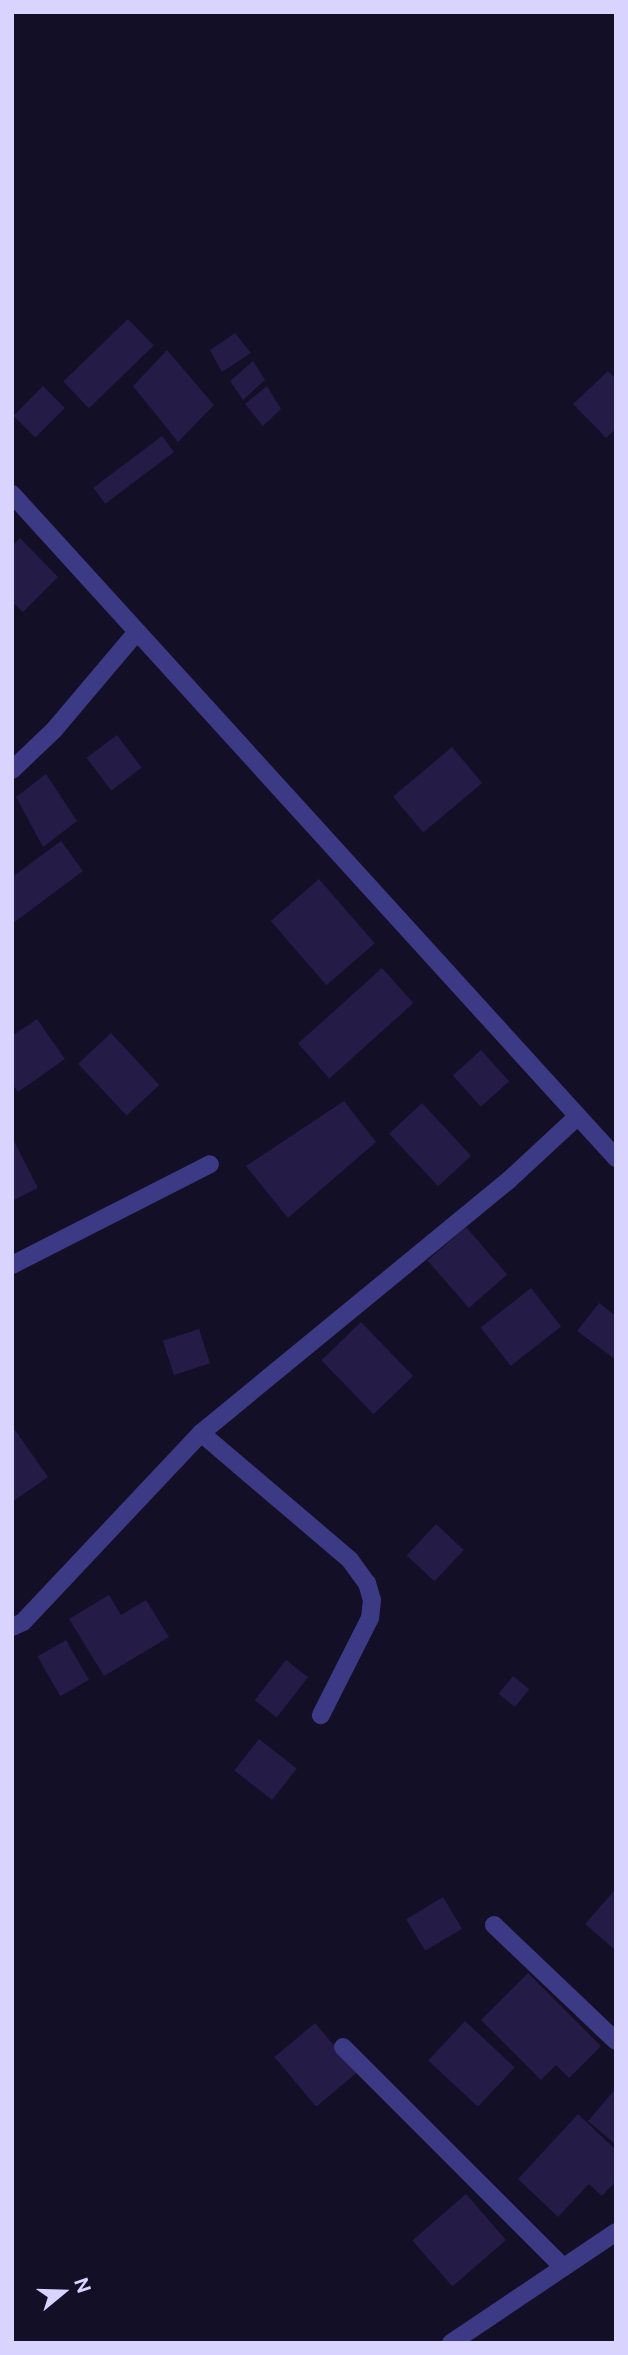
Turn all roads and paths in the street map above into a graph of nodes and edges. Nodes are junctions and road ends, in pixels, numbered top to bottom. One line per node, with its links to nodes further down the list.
1 (12, 494): 2 (street)
2 (135, 634): 3 (street); 4 (street)
3 (12, 770)
4 (576, 1118): 5 (street); 8 (street)
5 (616, 1158)
6 (210, 1164): 7 (street)
7 (12, 1265)
8 (201, 1433): 9 (street); 10 (street)
9 (12, 1627)
10 (321, 1715)
11 (494, 1925): 12 (street)
12 (616, 2041)
13 (343, 2047): 15 (street)
14 (616, 2232): 15 (street)
15 (563, 2267): 16 (street)
16 (451, 2343)

